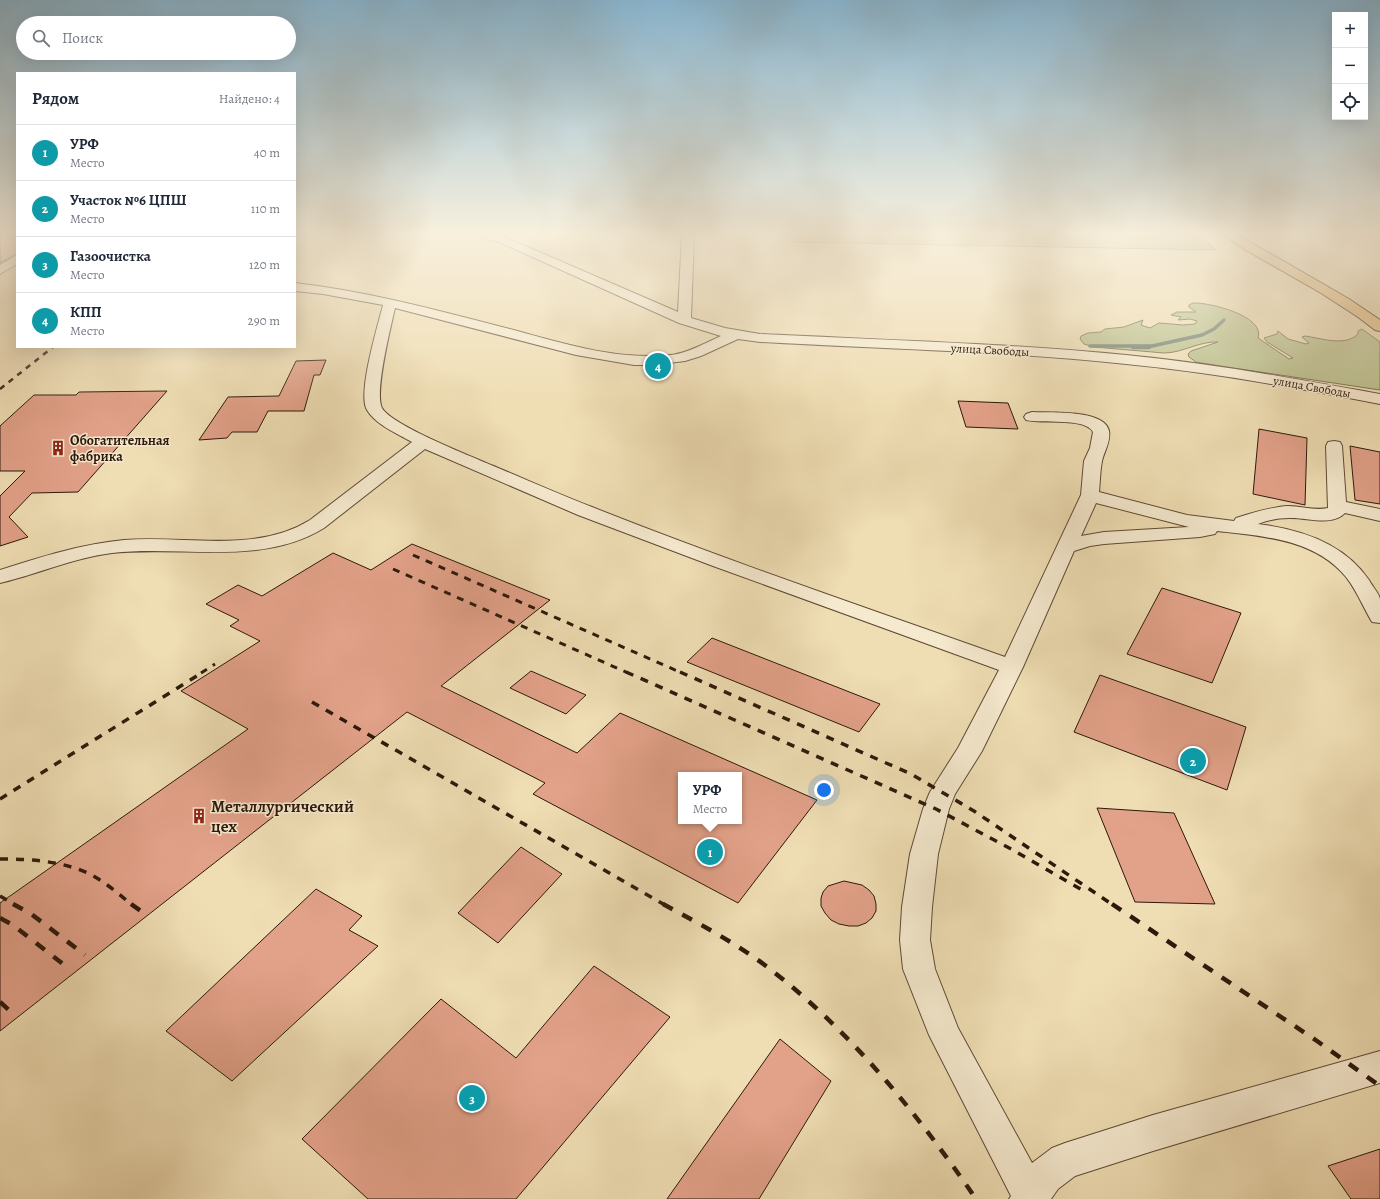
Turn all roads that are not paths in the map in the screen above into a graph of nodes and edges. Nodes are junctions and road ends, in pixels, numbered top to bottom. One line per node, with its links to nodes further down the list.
1 (318, 291): 5 (street)
2 (618, 291): 6 (street, улица Свободы)
3 (685, 291): 6 (street)
4 (1325, 291): 7 (main road)
5 (390, 303): 8 (street); 11 (street)
6 (684, 320): 8 (street, улица Свободы)
7 (1379, 325)
8 (734, 335): 9 (street, улица Свободы)
9 (1380, 399)
10 (1032, 417): 13 (street)
11 (424, 442): 18 (street); 20 (street)
12 (1334, 446): 14 (street)
13 (1090, 495): 16 (street); 17 (street)
14 (1337, 506): 15 (street); 16 (street)
15 (1380, 515)
16 (1232, 525): 17 (street); 19 (street)
17 (1068, 547): 20 (street)
18 (0, 577)
19 (1380, 617)
20 (1012, 667): 22 (street)
21 (1380, 1067): 22 (street)
22 (1030, 1198)

